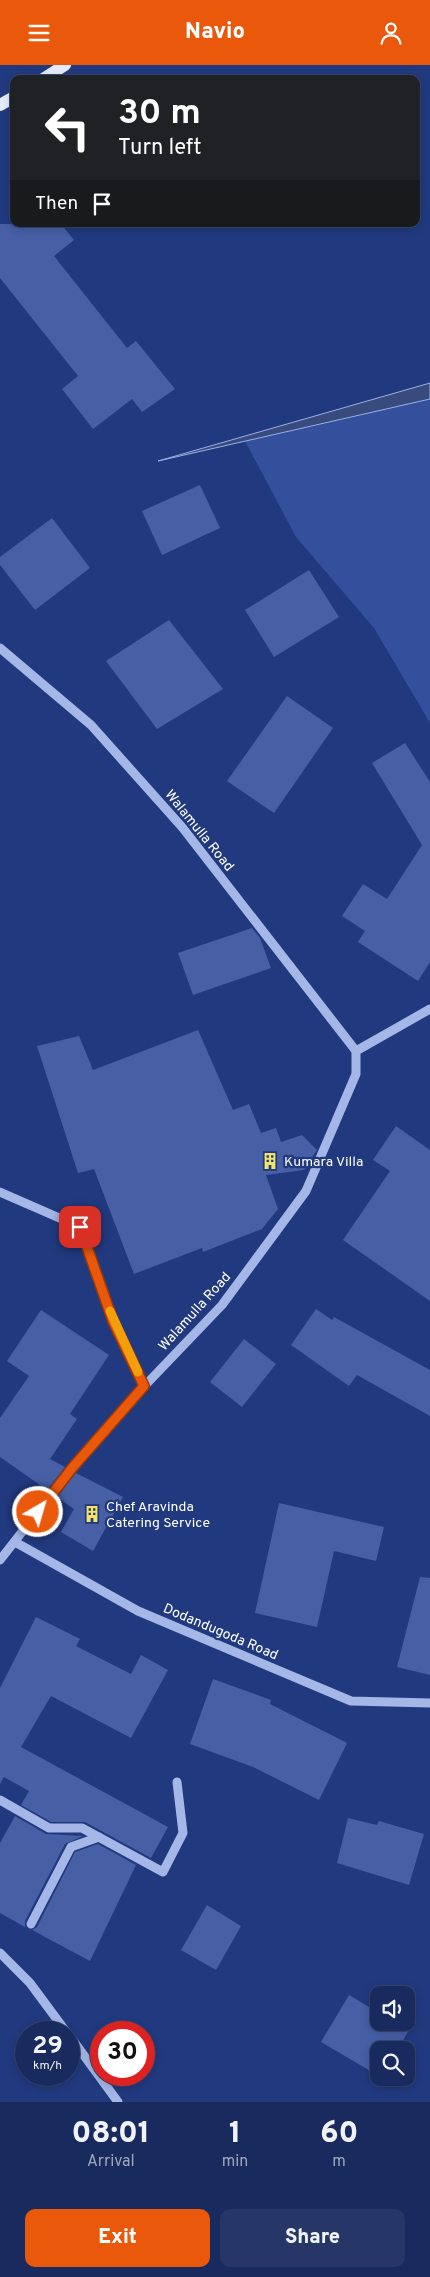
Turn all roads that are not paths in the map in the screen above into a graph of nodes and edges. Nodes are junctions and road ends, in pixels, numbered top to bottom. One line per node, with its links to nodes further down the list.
1 (64, 65): 2 (main road)
2 (49, 75)
3 (0, 648): 5 (street, Walamulla Road)
4 (430, 1009): 5 (street)
5 (356, 1051): 7 (street, Walamulla Road)
6 (0, 1192): 7 (street)
7 (144, 1386): 8 (street, Walamulla Road)
8 (15, 1542): 9 (street, Walamulla Road); 10 (street, Dodandugoda Road)
9 (0, 1560)
10 (430, 1703)
11 (177, 1782): 13 (street)
12 (0, 1800): 13 (street)
13 (99, 1837): 14 (street)
14 (31, 1924)
15 (0, 1953): 16 (street)
16 (58, 2021)
17 (80, 2050): 18 (street)
18 (118, 2102)

